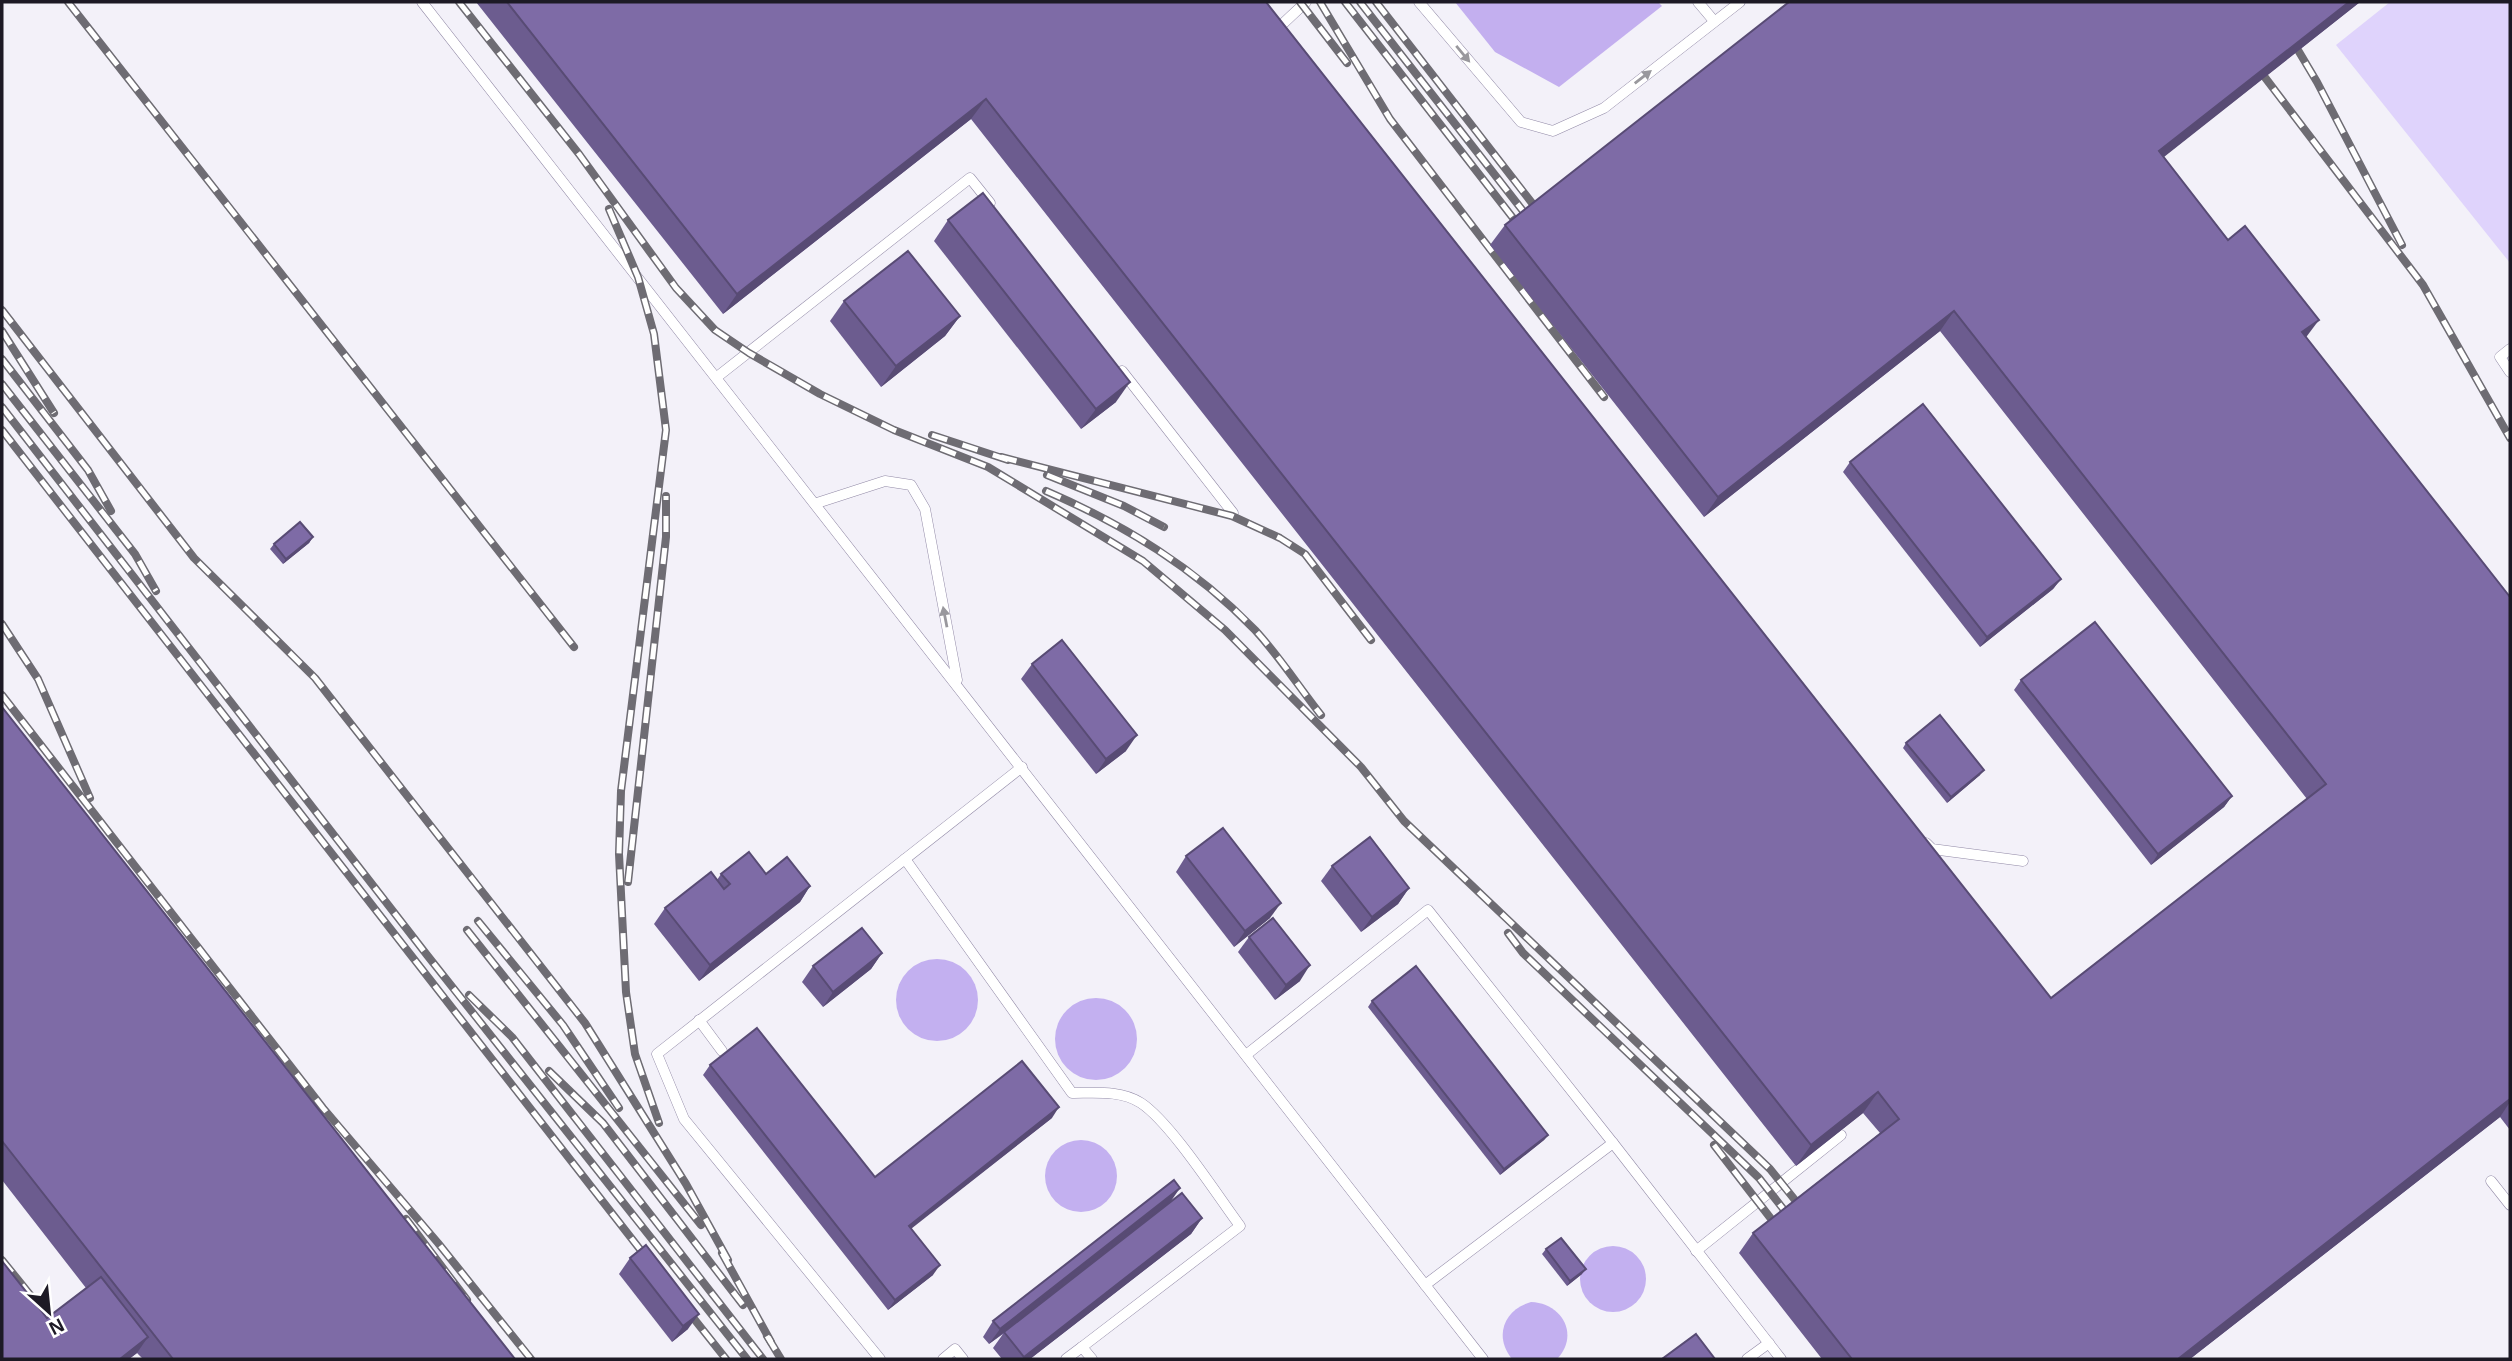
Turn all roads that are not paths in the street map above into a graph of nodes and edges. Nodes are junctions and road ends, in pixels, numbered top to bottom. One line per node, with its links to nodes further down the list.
1 (422, 2): 14 (lane)
2 (1306, 2): 8 (lane)
3 (1419, 2): 6 (lane, one-way to 6)
4 (1698, 2): 6 (lane)
5 (1740, 2): 6 (lane)
6 (1714, 21)
7 (1264, 23): 8 (lane)
8 (1274, 32): 9 (lane)
9 (1282, 43)
10 (1001, 216): 14 (lane)
11 (2510, 349): 13 (lane)
12 (1112, 358): 16 (lane)
13 (2510, 372)
14 (717, 377): 15 (lane)
15 (817, 503): 17 (lane); 17 (lane, one-way to 15)
16 (1233, 513)
17 (958, 684): 18 (lane)
18 (1022, 767): 20 (lane); 24 (lane)
19 (1917, 832): 21 (lane)
20 (905, 859): 22 (lane); 32 (lane)
21 (2024, 860)
22 (699, 1020): 23 (lane); 33 (lane)
23 (722, 1051)
24 (1246, 1055): 26 (lane); 30 (lane)
25 (1841, 1135): 29 (lane)
26 (1613, 1143): 29 (lane); 30 (lane)
27 (2491, 1181): 28 (lane)
28 (2510, 1205)
29 (1696, 1251): 31 (lane)
30 (1425, 1285): 38 (lane)
31 (1769, 1343): 39 (lane); 40 (lane)
32 (1083, 1347): 36 (lane); 37 (lane)
33 (880, 1359)
34 (943, 1359): 35 (lane)
35 (963, 1359)
36 (1066, 1359)
37 (1091, 1359)
38 (1483, 1359)
39 (1748, 1359)
40 (1781, 1359)

